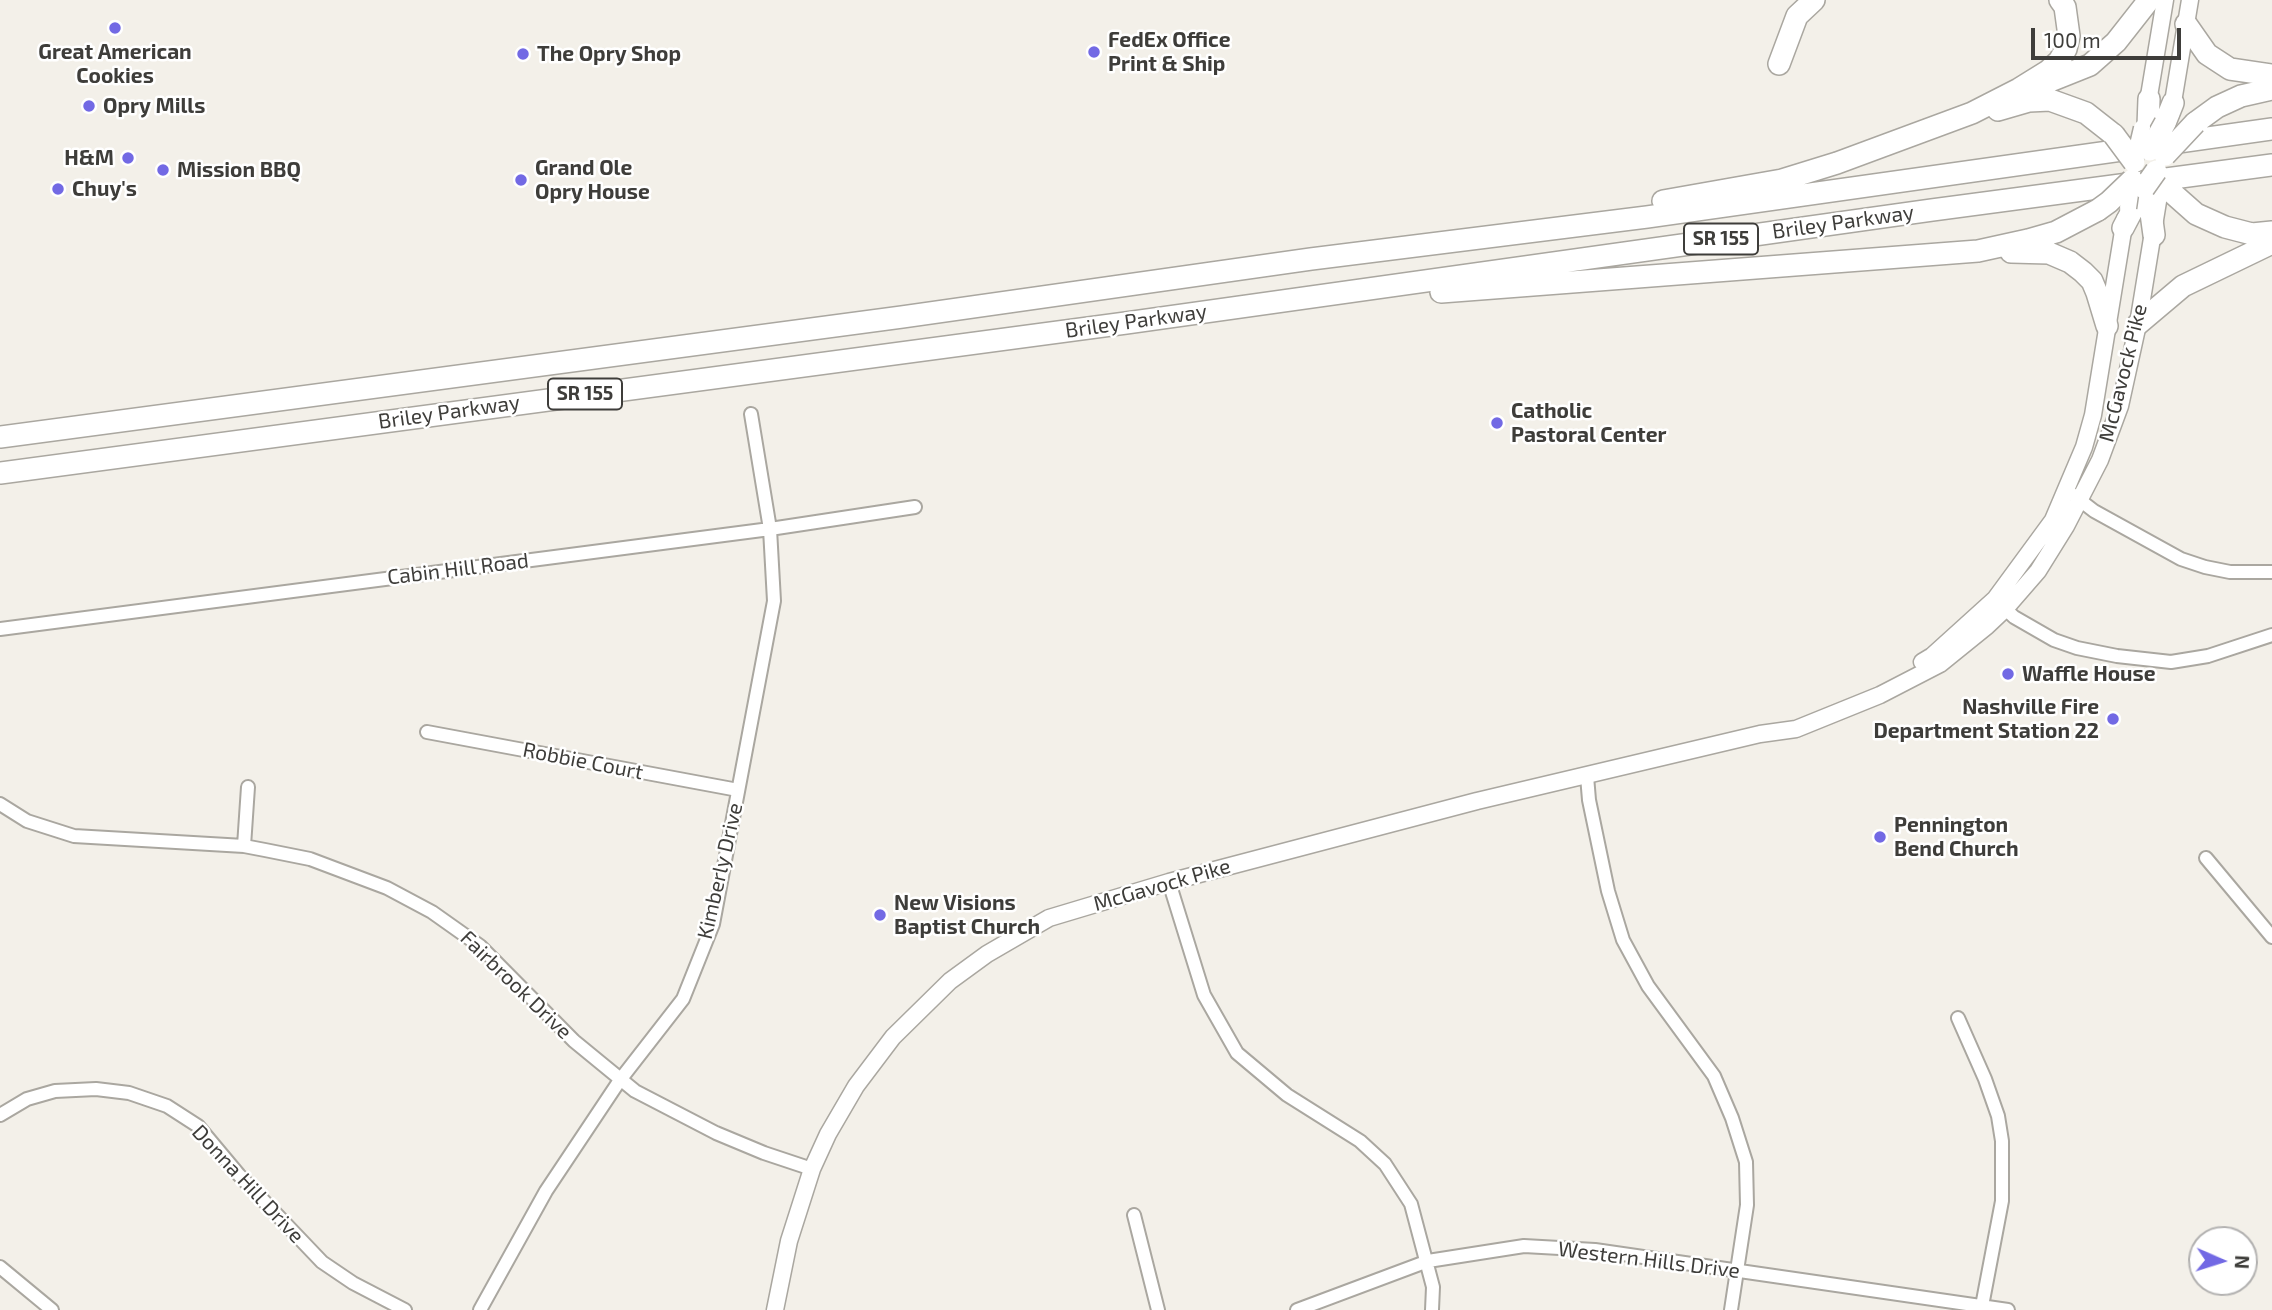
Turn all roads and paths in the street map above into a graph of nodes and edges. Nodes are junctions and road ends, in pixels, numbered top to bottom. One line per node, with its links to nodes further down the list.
1 (1814, 0): 7 (highway)
2 (2060, 0): 9 (highway)
3 (2149, 0): 9 (highway)
4 (2165, 0): 11 (main road)
5 (2190, 0): 6 (main road)
6 (2186, 23): 8 (highway); 13 (main road)
7 (1779, 64)
8 (2272, 75)
9 (2019, 89): 12 (highway)
10 (2272, 89): 16 (highway, bridge)
11 (2149, 99): 13 (highway)
12 (1972, 113): 16 (highway, bridge); 19 (highway)
13 (2160, 120): 16 (highway, bridge)
14 (2272, 129): 19 (highway, Briley Parkway / SR 155)
15 (2272, 165): 22 (highway, Briley Parkway / SR 155)
16 (2146, 187): 17 (highway); 18 (highway); 21 (highway, bridge); 24 (main road, McGavock Pike)
17 (2272, 232)
18 (2154, 235): 23 (main road, McGavock Pike)
19 (1434, 243): 26 (highway, Briley Parkway / SR 155)
20 (2272, 243): 23 (highway)
21 (1978, 251): 22 (highway); 24 (highway)
22 (1171, 316): 27 (highway, Briley Parkway / SR 155)
23 (2137, 324): 29 (main road, McGavock Pike)
24 (2107, 326): 28 (main road, McGavock Pike)
25 (751, 414): 31 (street, Kimberly Drive)
26 (0, 437)
27 (0, 473)
28 (2066, 490): 29 (street); 33 (main road, McGavock Pike)
29 (2080, 499): 32 (street); 33 (main road, McGavock Pike)
30 (915, 507): 31 (street, Cabin Hill Road)
31 (770, 529): 34 (street, Cabin Hill Road); 39 (street, Kimberly Drive)
32 (2272, 572)
33 (2000, 604): 35 (street); 37 (main road, McGavock Pike)
34 (0, 629)
35 (2272, 635)
36 (427, 732): 39 (street, Robbie Court)
37 (1587, 776): 43 (main road, McGavock Pike); 52 (street)
38 (248, 787): 41 (street)
39 (738, 790): 46 (street, Kimberly Drive)
40 (0, 804): 41 (street, Fairbrook Drive)
41 (244, 846): 46 (street, Fairbrook Drive)
42 (2206, 858): 44 (street)
43 (1170, 882): 48 (main road, McGavock Pike); 50 (street)
44 (2272, 937)
45 (1958, 1018): 53 (street)
46 (620, 1080): 48 (street, Fairbrook Drive); 56 (street, Kimberly Drive)
47 (0, 1115): 55 (street, Donna Hill Drive)
48 (812, 1169): 57 (main road, McGavock Pike)
49 (1134, 1215): 58 (street)
50 (1428, 1261): 52 (street, Western Hills Drive); 59 (street, Western Hills Drive); 60 (street)
51 (0, 1267): 54 (street)
52 (1737, 1270): 53 (street, Western Hills Drive); 61 (street)
53 (1982, 1306): 62 (street, Western Hills Drive)
54 (52, 1310)
55 (405, 1310)
56 (480, 1310)
57 (775, 1310)
58 (1158, 1310)
59 (1297, 1310)
60 (1432, 1310)
61 (1731, 1310)
62 (2008, 1310)

